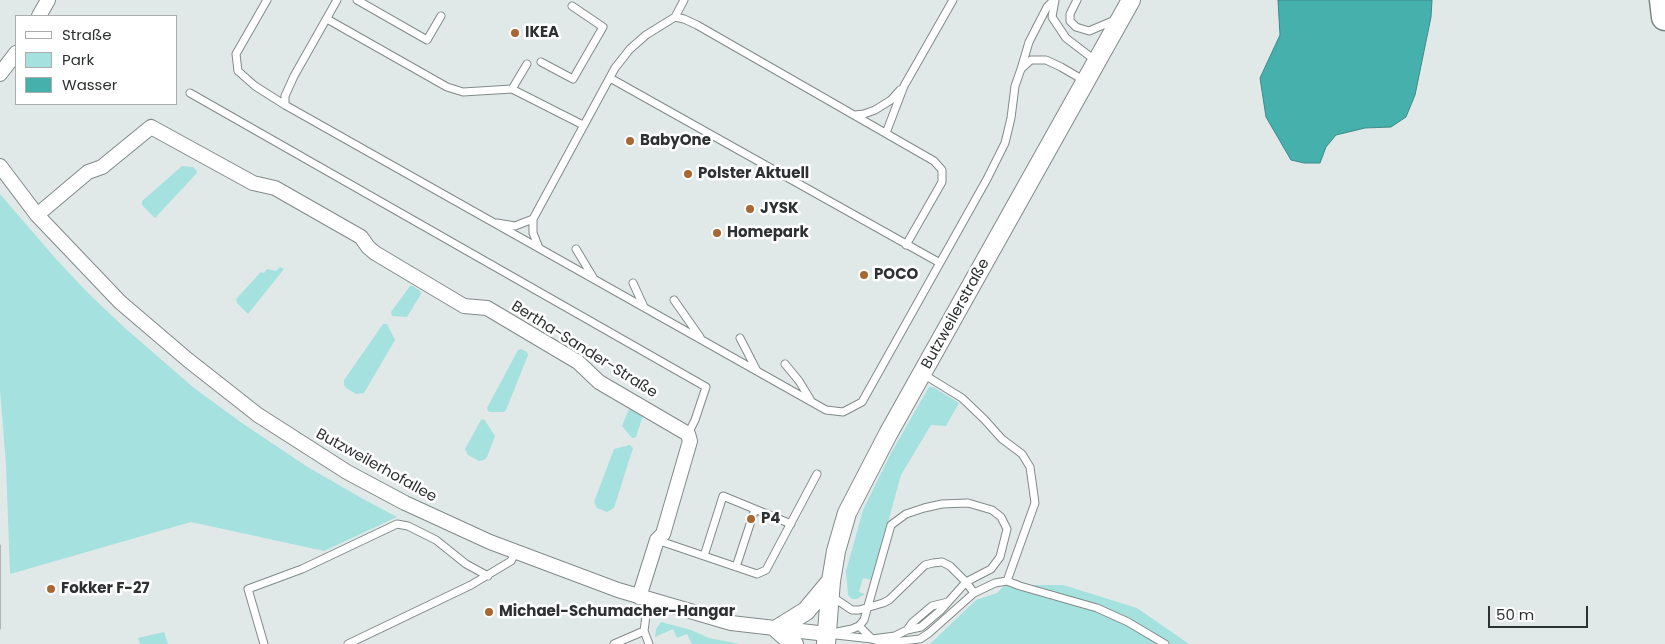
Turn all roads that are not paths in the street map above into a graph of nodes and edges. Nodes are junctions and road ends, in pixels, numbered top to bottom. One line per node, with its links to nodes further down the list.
1 (48, 0): 12 (street)
2 (267, 0): 29 (lane)
3 (337, 0): 17 (lane)
4 (358, 0): 13 (lane)
5 (684, 0): 15 (lane)
6 (953, 0): 26 (lane)
7 (1055, 0): 20 (lane); 22 (lane)
8 (1077, 0): 14 (lane)
9 (1131, 0): 14 (street, Butzweilerstraße)
10 (1663, 0): 16 (highway)
11 (572, 6): 19 (lane)
12 (40, 15)
13 (441, 16)
14 (1122, 16): 20 (street, Butzweilerstraße)
15 (675, 17): 24 (lane); 30 (lane)
16 (1665, 17)
17 (327, 18): 27 (lane); 29 (lane)
18 (15, 54): 23 (street)
19 (541, 62)
20 (1097, 62): 25 (street, Butzweilerstraße)
21 (528, 64): 27 (lane)
22 (1021, 69): 25 (lane); 40 (lane)
23 (0, 74)
24 (610, 78): 31 (lane); 37 (lane)
25 (1085, 82): 49 (street, Butzweilerstraße)
26 (904, 86): 30 (lane); 32 (lane)
27 (512, 89): 31 (lane)
28 (190, 93): 51 (lane)
29 (285, 105): 36 (lane)
30 (855, 116): 32 (lane)
31 (583, 125): 35 (lane)
32 (886, 133): 37 (lane)
33 (0, 166): 34 (street, Butzweilerhofallee)
34 (37, 215): 51 (street, Bertha-Sander-Straße); 56 (street, Butzweilerhofallee)
35 (534, 219): 36 (lane); 38 (lane)
36 (492, 222): 38 (lane)
37 (906, 245): 40 (lane)
38 (539, 248): 41 (lane)
39 (576, 249): 41 (lane)
40 (940, 263): 50 (lane)
41 (594, 279): 44 (lane)
42 (633, 283): 44 (lane)
43 (674, 300): 46 (lane)
44 (644, 307): 46 (lane)
45 (740, 338): 48 (lane)
46 (702, 340): 48 (lane)
47 (785, 364): 50 (lane)
48 (757, 371): 50 (lane)
49 (922, 374): 60 (lane); 62 (street, Butzweilerstraße)
50 (812, 402)
51 (688, 434): 55 (street)
52 (817, 474): 54 (lane)
53 (755, 509): 54 (lane); 57 (lane); 58 (lane)
54 (791, 524): 58 (lane)
55 (657, 540): 57 (lane); 64 (street)
56 (516, 552): 59 (lane); 64 (street, Butzweilerhofallee)
57 (704, 556): 58 (lane)
58 (736, 567)
59 (488, 576): 71 (lane); 72 (lane)
60 (1007, 581): 63 (lane); 76 (lane)
61 (966, 582): 63 (lane); 65 (lane); 65 (lane); 70 (lane)
62 (830, 588): 65 (lane); 67 (street); 69 (street, Butzweilerstraße)
63 (974, 593): 70 (lane)
64 (643, 598): 67 (street, Butzweilerhofallee); 68 (lane)
65 (869, 606): 66 (lane)
66 (859, 626): 69 (lane); 70 (lane)
67 (777, 629): 69 (street, Butzweilerhofallee); 75 (street)
68 (644, 631): 73 (lane); 74 (lane)
69 (827, 639): 70 (lane)
70 (872, 639)
71 (264, 644)
72 (348, 644)
73 (614, 644)
74 (649, 644)
75 (794, 644)
76 (1165, 644)

